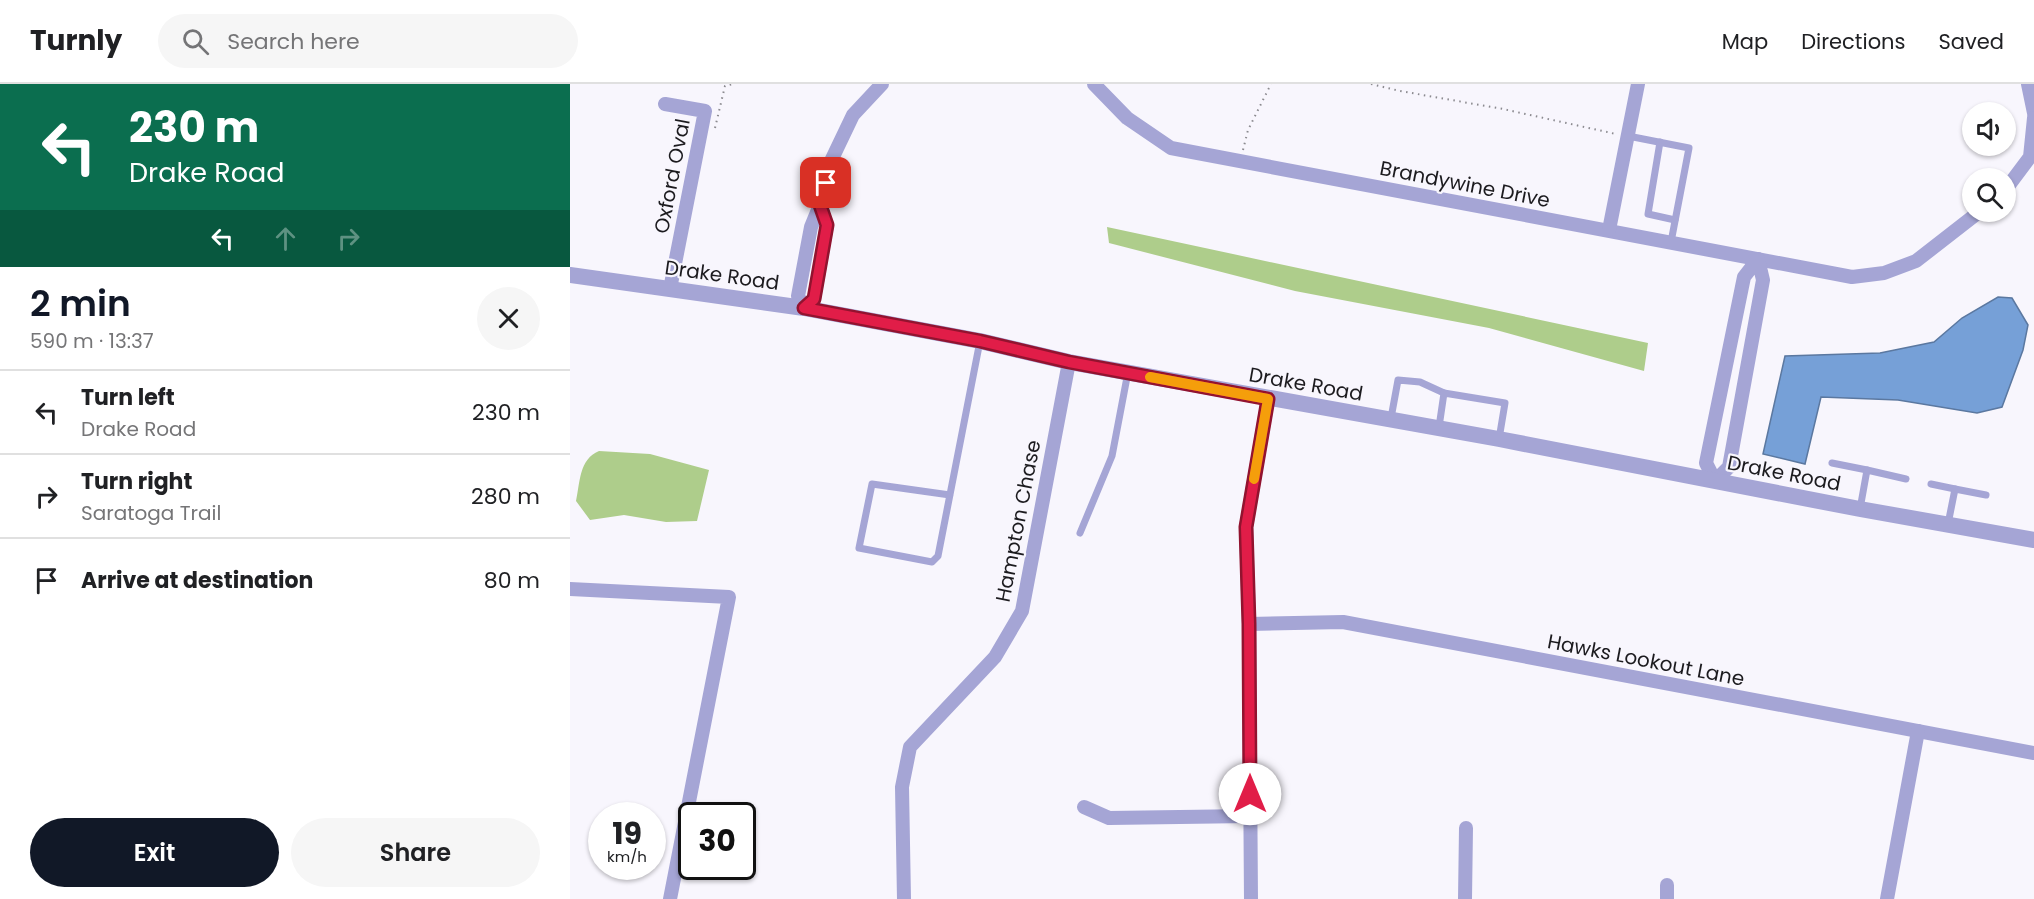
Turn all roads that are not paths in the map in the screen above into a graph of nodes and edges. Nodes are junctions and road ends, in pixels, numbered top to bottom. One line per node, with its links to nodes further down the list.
1 (882, 84): 19 (street)
2 (1094, 84): 14 (street, Brandywine Drive)
3 (1638, 84): 8 (street)
4 (2028, 84): 6 (street)
5 (666, 104): 18 (street, Oxford Oval)
6 (2034, 113)
7 (2034, 118): 10 (street)
8 (1627, 136): 9 (lane); 14 (street)
9 (1660, 142): 12 (lane); 12 (lane)
10 (2032, 158): 11 (street)
11 (2016, 177)
12 (1675, 220): 15 (lane)
13 (1965, 222): 16 (street, Brandywine Drive)
14 (1609, 230): 15 (street, Brandywine Drive)
15 (1671, 242): 16 (street, Brandywine Drive)
16 (1758, 259): 31 (street); 31 (street)
17 (570, 275): 18 (street, Drake Road)
18 (670, 289): 19 (street, Drake Road)
19 (804, 308): 20 (street, Drake Road)
20 (980, 341): 21 (street, Drake Road); 34 (lane)
21 (1069, 362): 22 (street, Drake Road); 48 (street, Hampton Chase)
22 (1128, 372): 24 (street, Drake Road); 38 (lane)
23 (1444, 393): 25 (lane); 26 (lane); 27 (lane)
24 (1268, 399): 25 (street, Drake Road); 41 (street)
25 (1391, 420): 26 (street, Drake Road)
26 (1438, 428): 27 (street, Drake Road)
27 (1499, 439): 31 (street, Drake Road)
28 (1832, 463): 29 (lane)
29 (1867, 470): 30 (lane); 36 (lane)
30 (1906, 479)
31 (1715, 481): 36 (street, Drake Road)
32 (1931, 484): 33 (lane)
33 (1955, 489): 35 (lane); 37 (lane)
34 (950, 495): 34 (lane)
35 (1986, 495)
36 (1860, 509): 37 (street, Drake Road)
37 (1948, 524): 39 (street, Drake Road)
38 (1080, 533)
39 (2034, 540)
40 (570, 589): 47 (street)
41 (1249, 624): 42 (street, Hawks Lookout Lane); 45 (street)
42 (1918, 731): 43 (street, Hawks Lookout Lane); 51 (street)
43 (2034, 753)
44 (1084, 807): 45 (street)
45 (1250, 816): 49 (street)
46 (1466, 828): 50 (street)
47 (670, 899)
48 (904, 899)
49 (1251, 899)
50 (1465, 899)
51 (1887, 899)

